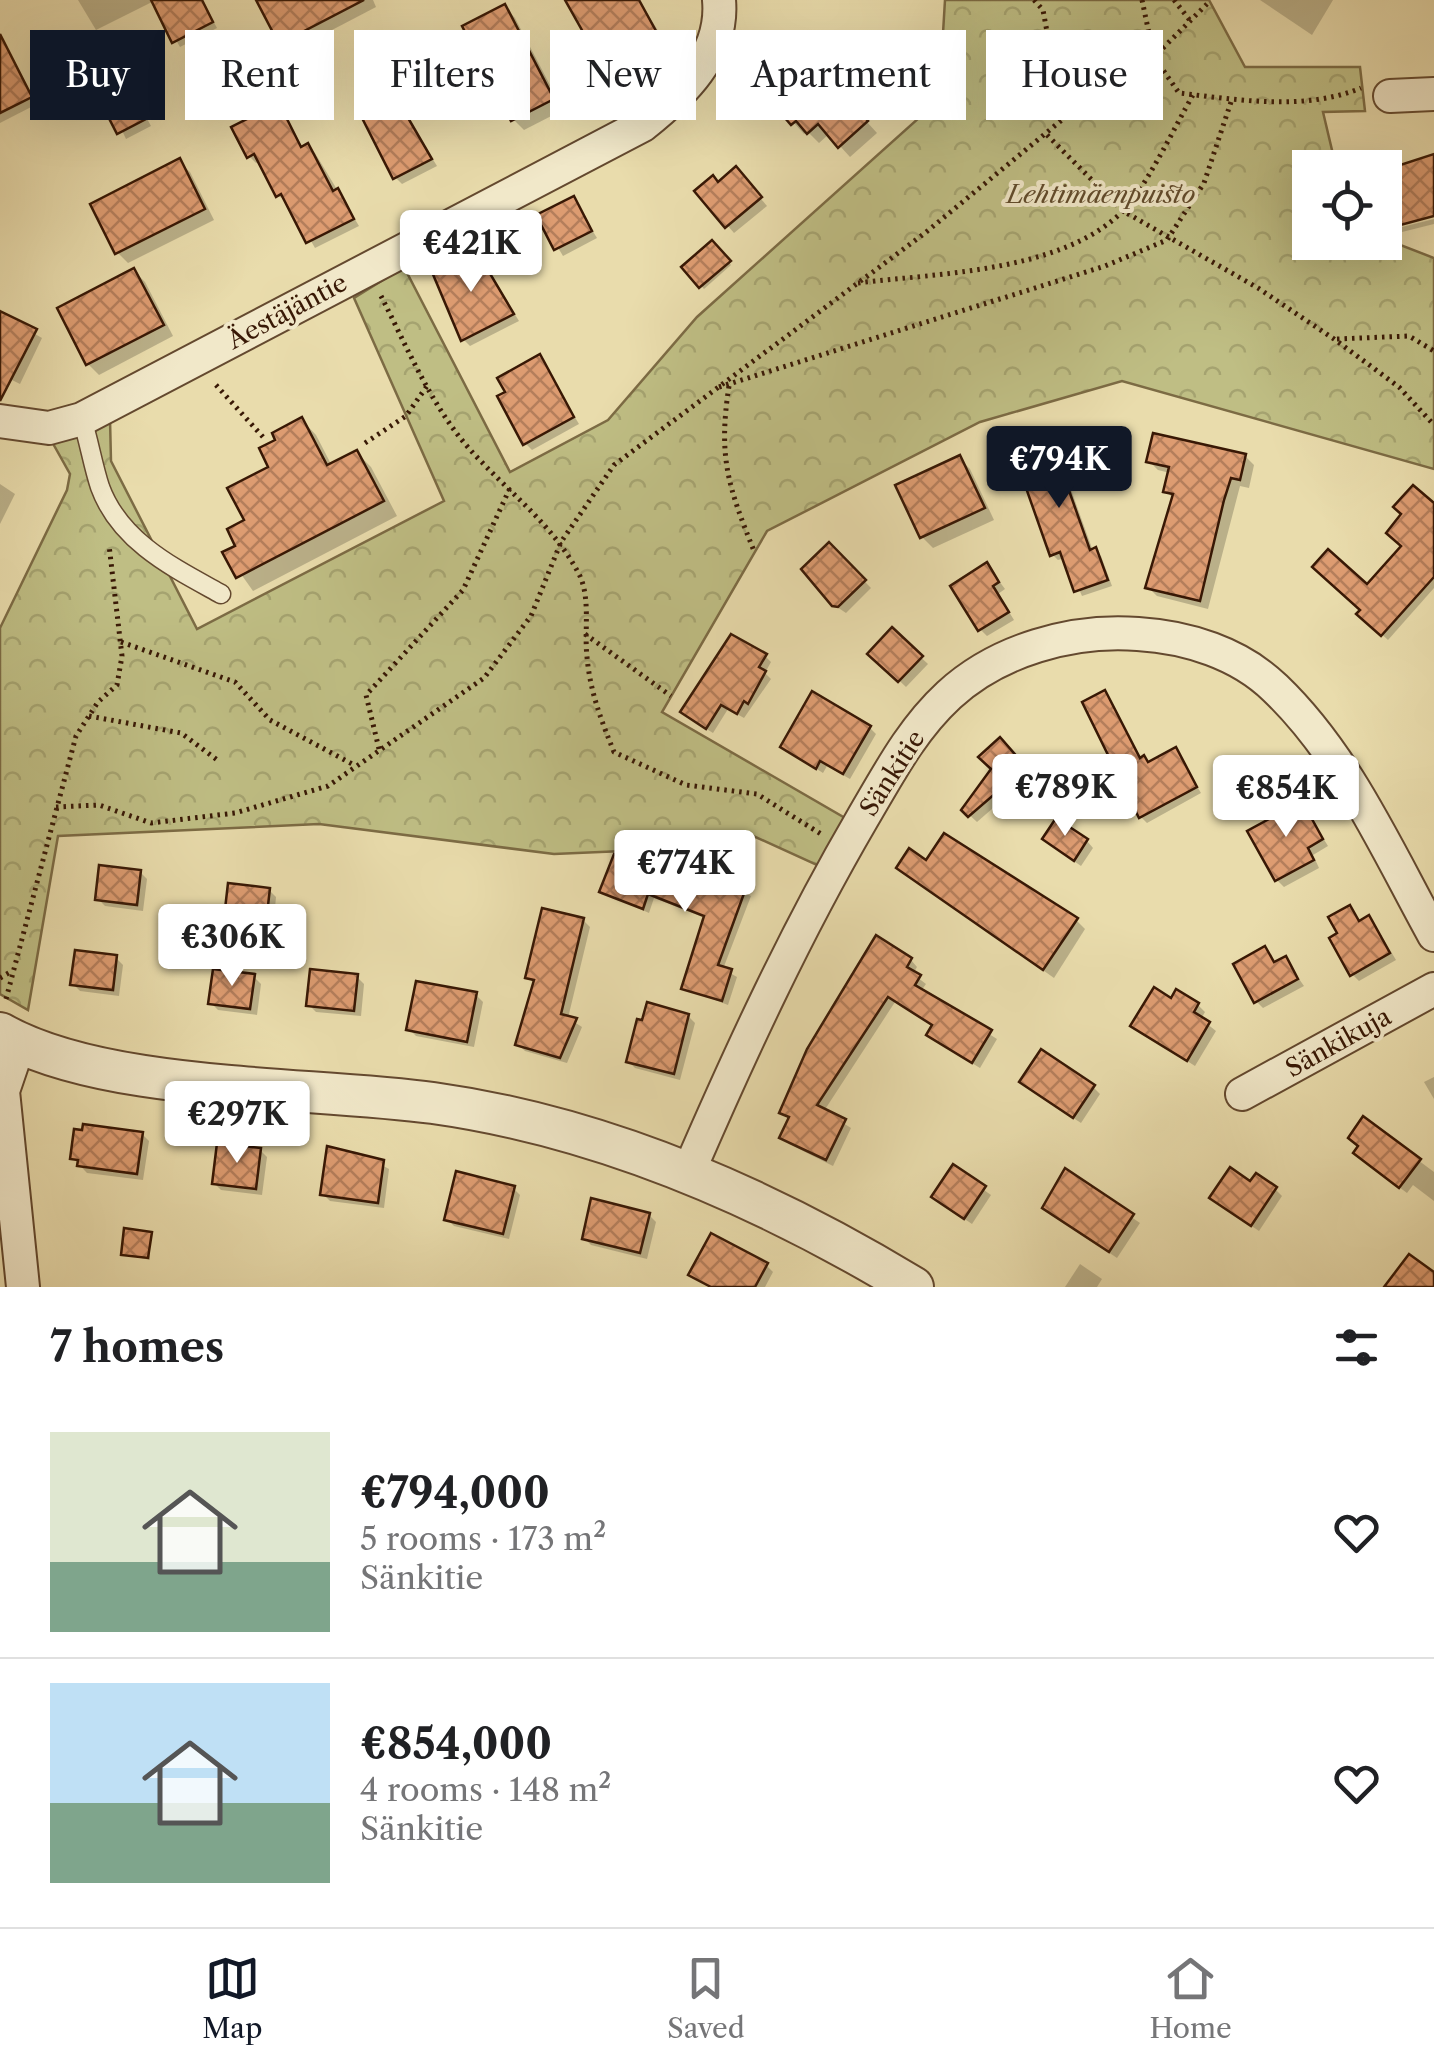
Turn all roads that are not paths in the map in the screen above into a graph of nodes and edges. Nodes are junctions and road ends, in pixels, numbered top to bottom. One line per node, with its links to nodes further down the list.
1 (718, 0): 4 (street, Äestäjäntie)
2 (1379, 90): 3 (street)
3 (1434, 94)
4 (82, 419): 5 (street, Äestäjäntie); 6 (lane)
5 (0, 421)
6 (221, 594)
7 (1434, 935): 12 (street, Sänkitie)
8 (1434, 989): 10 (street, Sänkikuja)
9 (8, 1028): 11 (street); 12 (street)
10 (1242, 1094)
11 (4, 1131): 13 (street)
12 (689, 1171): 15 (street)
13 (9, 1235): 14 (street)
14 (23, 1287)
15 (913, 1287)

